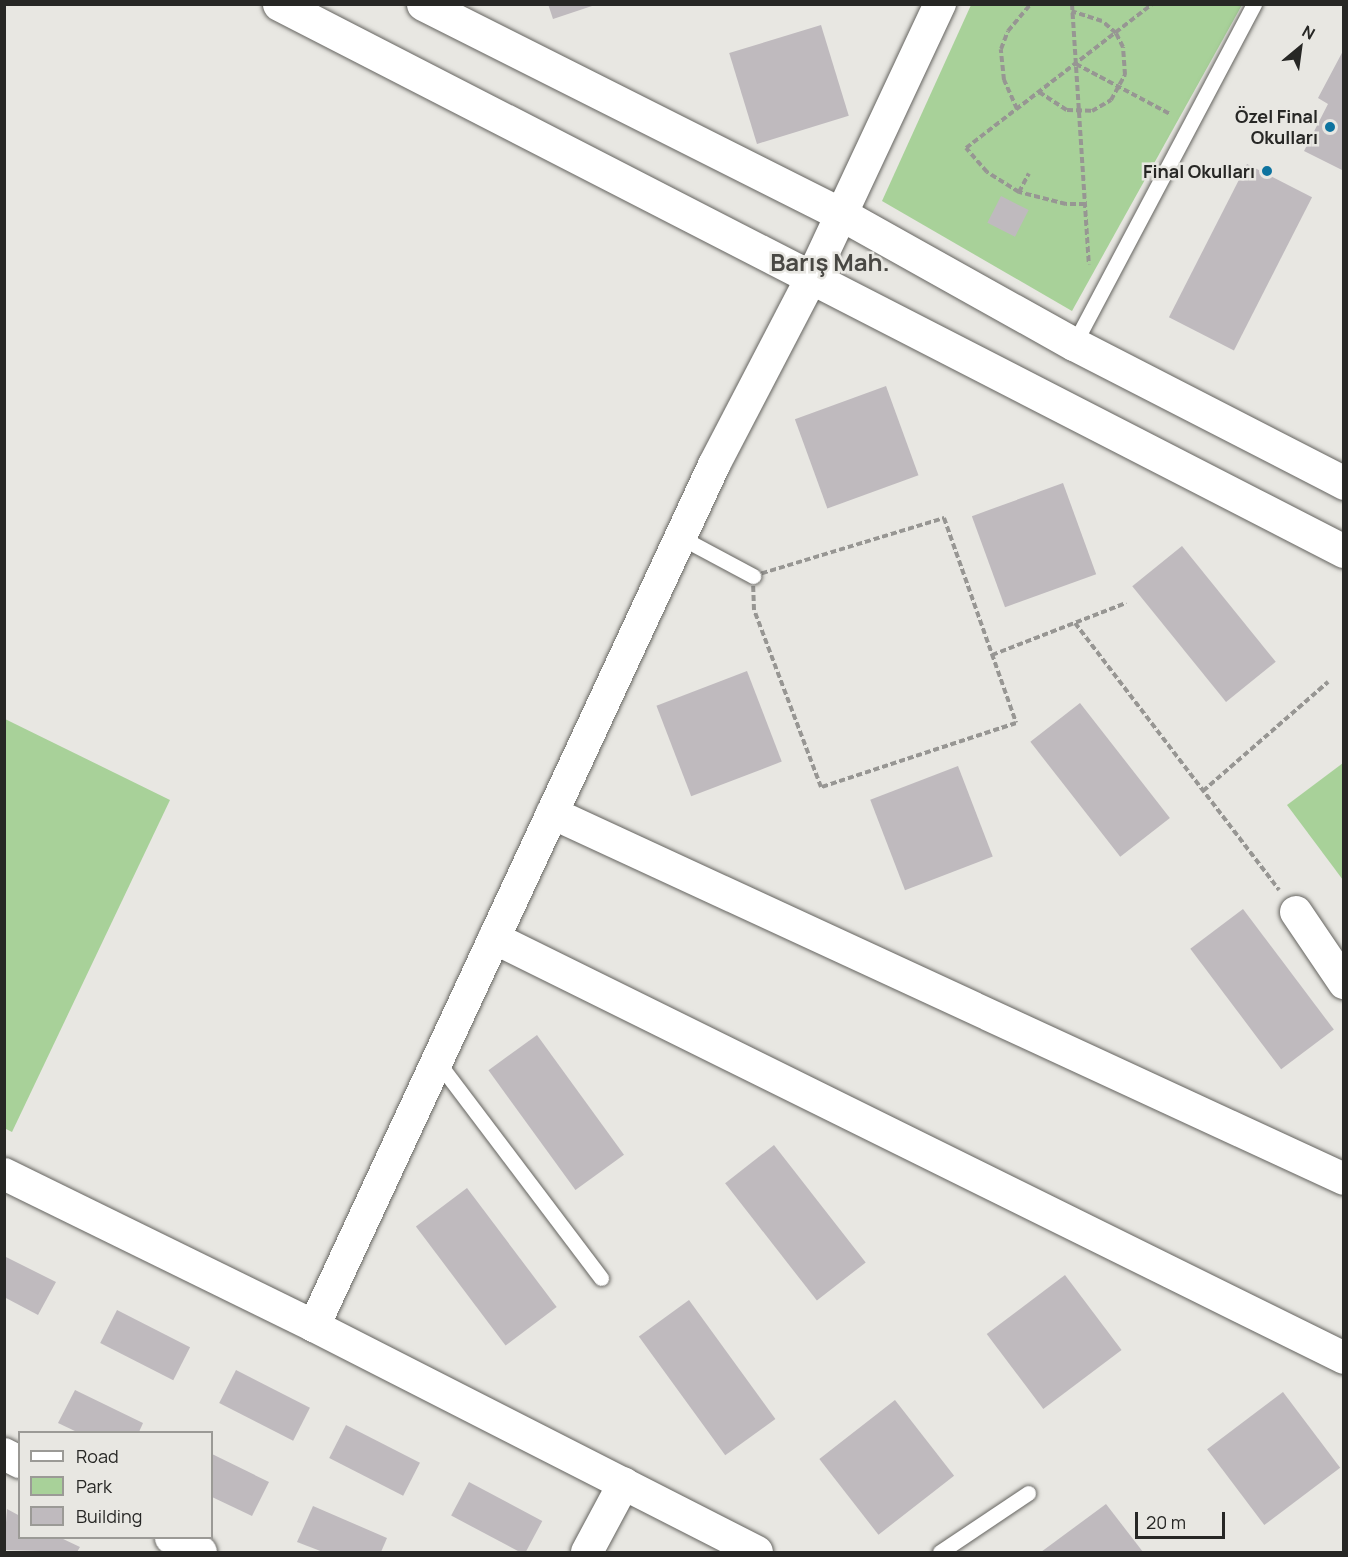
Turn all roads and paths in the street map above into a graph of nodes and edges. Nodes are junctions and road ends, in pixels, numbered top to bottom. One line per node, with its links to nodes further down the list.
1 (279, 4): 20 (main road)
2 (423, 4): 19 (main road)
3 (940, 4): 19 (street)
4 (1031, 4): 13 (path)
5 (1072, 4): 8 (path)
6 (1152, 4): 9 (path)
7 (1254, 4): 15 (lane)
8 (1072, 11): 9 (path); 10 (path)
9 (1116, 33): 10 (path); 11 (path)
10 (1076, 63): 11 (path); 12 (path); 14 (path)
11 (1120, 87): 14 (path); 15 (path)
12 (1039, 92): 13 (path); 14 (path)
13 (1017, 109): 17 (path)
14 (1079, 112): 18 (path)
15 (1190, 125): 21 (lane)
16 (1029, 172): 17 (path)
17 (1019, 192): 18 (path)
18 (1085, 204): 21 (path)
19 (841, 214): 20 (street); 22 (main road)
20 (812, 277): 24 (street); 25 (main road)
21 (1092, 310): 22 (lane)
22 (1074, 344): 23 (main road)
23 (1344, 483)
24 (680, 537): 26 (lane); 32 (street)
25 (1344, 551)
26 (753, 576): 29 (path); 29 (path)
27 (1126, 603): 28 (path)
28 (1075, 624): 29 (path); 31 (path)
29 (992, 655)
30 (1328, 682): 31 (path)
31 (1203, 791): 33 (path)
32 (552, 813): 34 (street); 38 (street)
33 (1296, 912): 35 (street)
34 (494, 938): 36 (street); 41 (street)
35 (1344, 982)
36 (437, 1061): 39 (lane); 40 (street)
37 (4, 1174): 40 (street)
38 (1344, 1179)
39 (602, 1278)
40 (314, 1326): 44 (street)
41 (1344, 1358)
42 (4, 1454): 43 (street)
43 (18, 1461)
44 (624, 1483): 48 (street); 49 (street)
45 (1028, 1493): 50 (lane)
46 (173, 1539): 47 (street)
47 (201, 1552)
48 (586, 1552)
49 (757, 1552)
50 (940, 1552)

